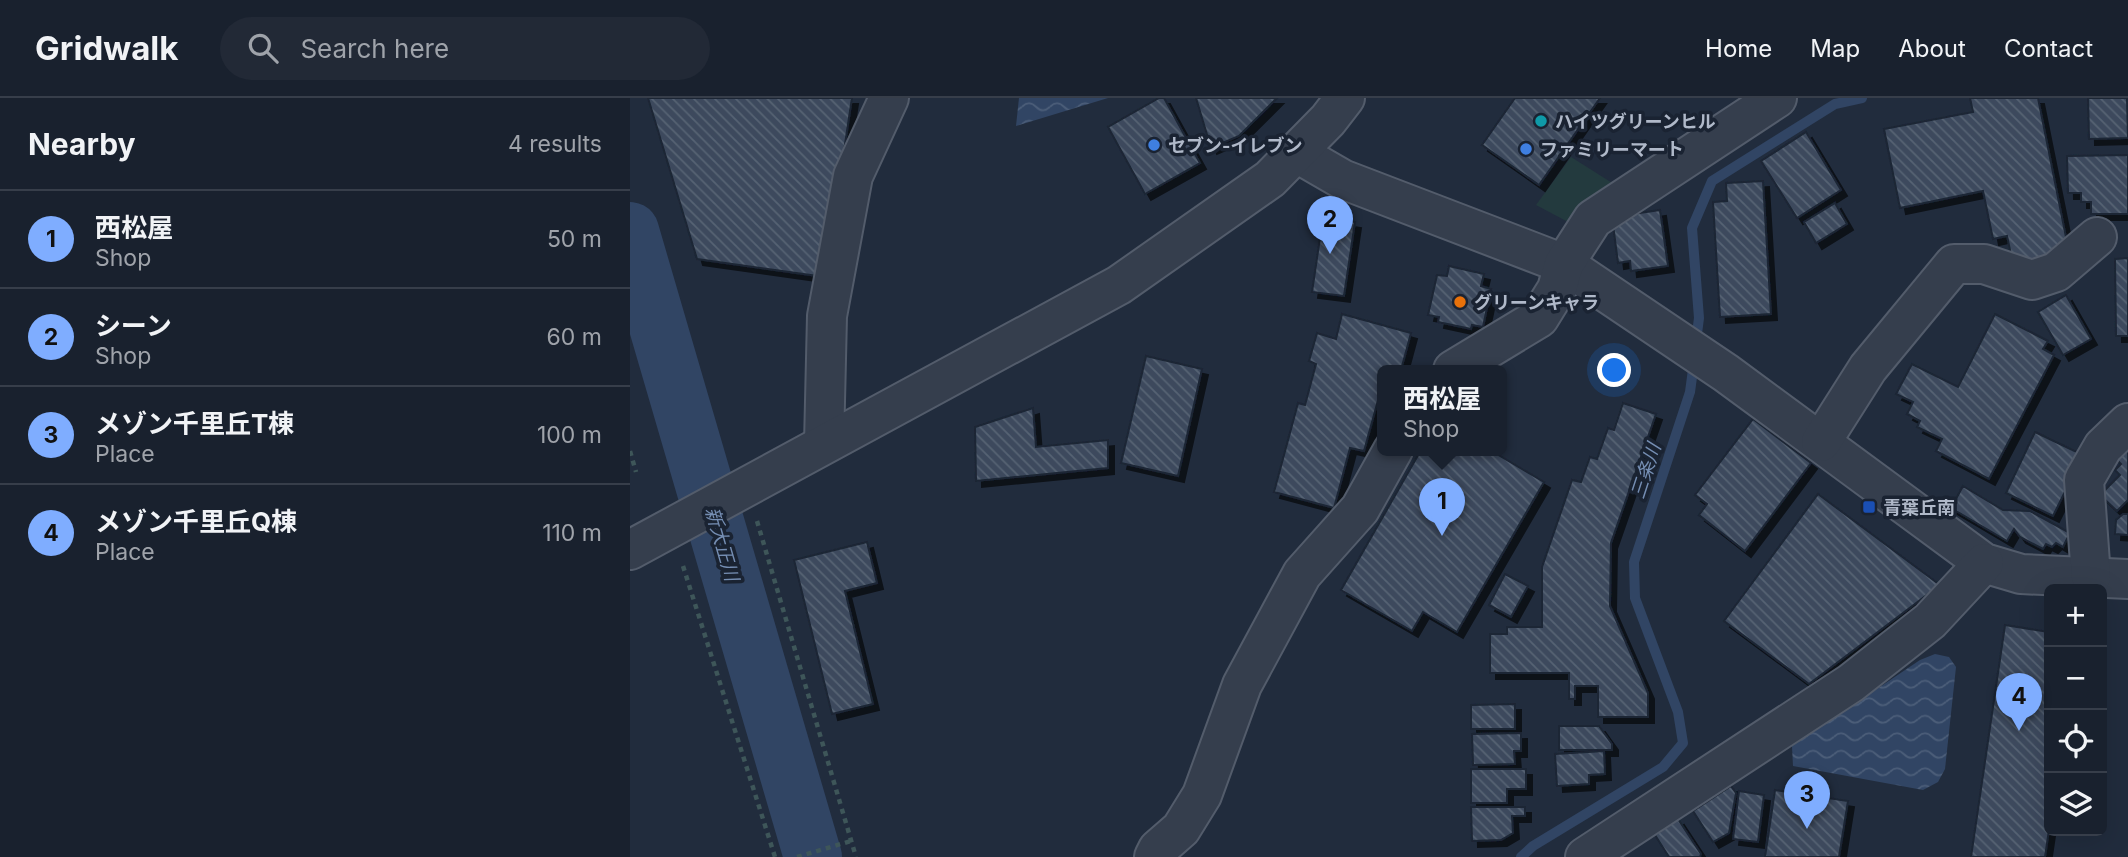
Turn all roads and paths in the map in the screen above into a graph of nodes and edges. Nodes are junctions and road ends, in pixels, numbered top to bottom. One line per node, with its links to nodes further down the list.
1 (889, 98): 10 (street)
2 (1345, 98): 4 (street)
3 (1777, 98): 6 (street)
4 (1297, 153): 6 (street); 10 (street)
5 (2097, 237): 9 (street)
6 (1564, 264): 7 (street); 9 (street)
7 (1461, 365)
8 (2128, 423): 18 (street)
9 (1821, 442): 16 (street)
10 (824, 444): 14 (street)
11 (630, 451): 13 (path)
12 (1390, 456): 23 (street)
13 (636, 472)
14 (743, 489): 15 (street); 19 (path)
15 (630, 550)
16 (1984, 563): 18 (street); 24 (street)
17 (683, 566): 20 (path)
18 (2109, 578)
19 (849, 842): 21 (path); 22 (path)
20 (775, 857)
21 (797, 857)
22 (856, 857)
23 (1154, 857)
24 (1585, 857)

